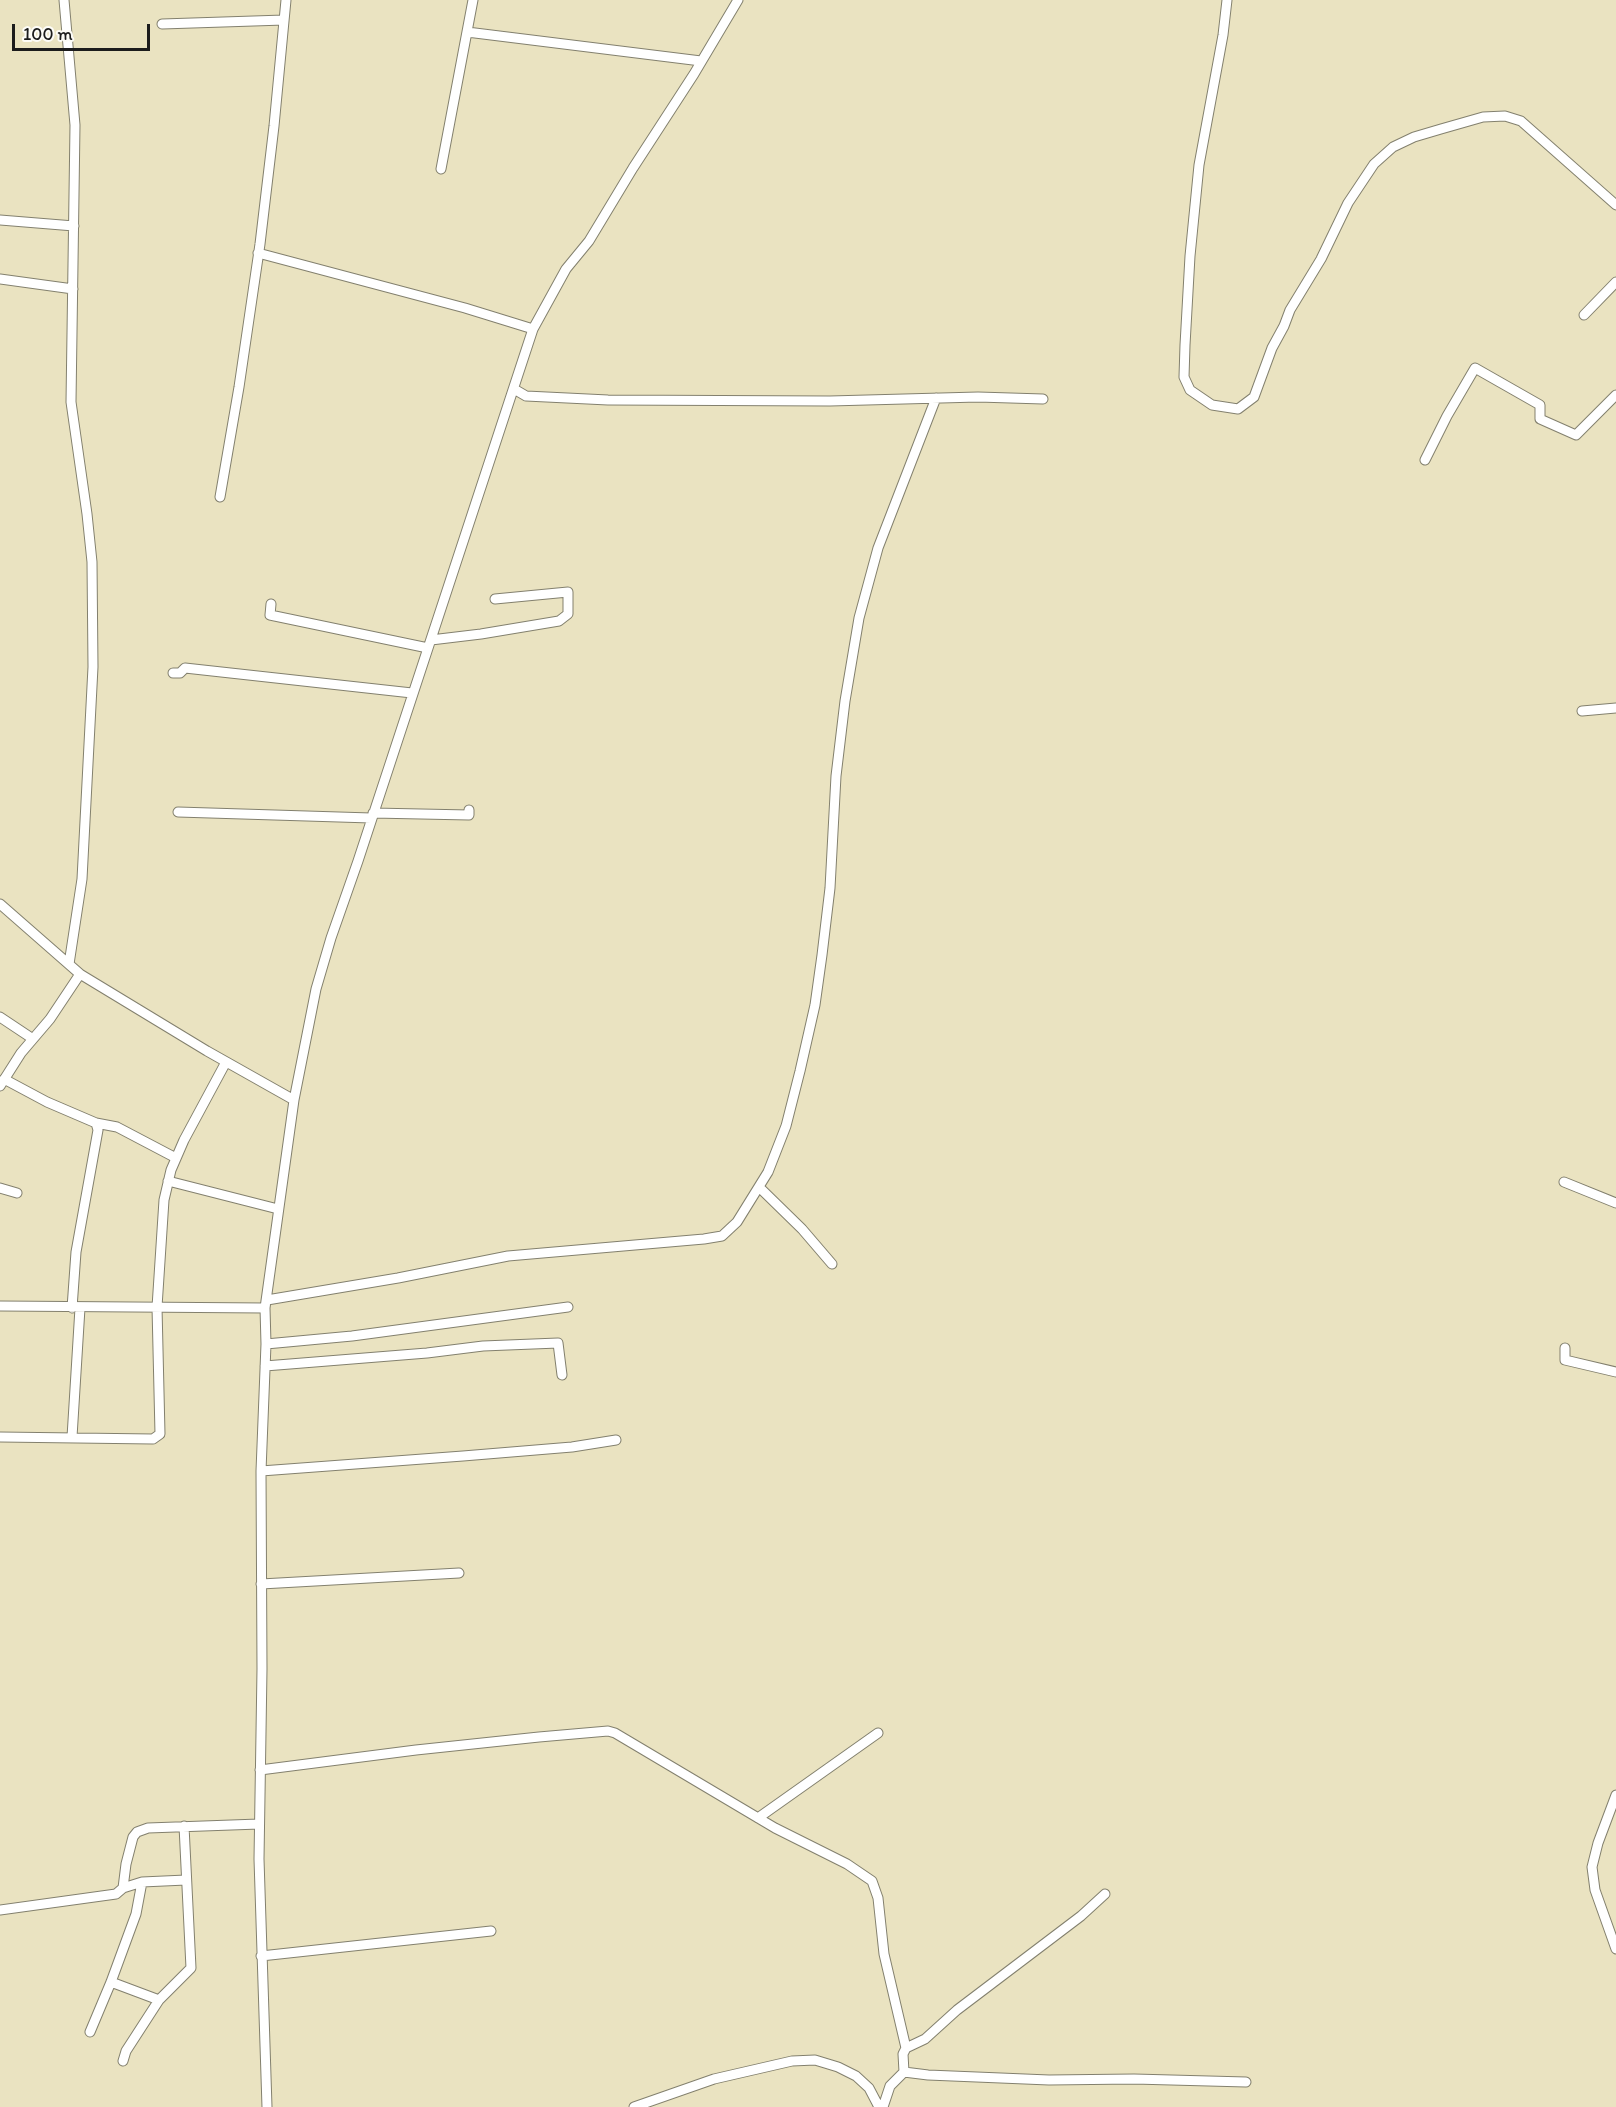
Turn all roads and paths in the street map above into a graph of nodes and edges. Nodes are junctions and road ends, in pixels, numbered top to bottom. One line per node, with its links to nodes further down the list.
1 (64, 0): 13 (street)
2 (286, 0): 6 (street)
3 (473, 0): 8 (street)
4 (738, 0): 9 (street)
5 (1227, 0): 11 (street)
6 (284, 20): 7 (street); 14 (street)
7 (162, 24)
8 (467, 32): 9 (street); 10 (street)
9 (701, 61): 19 (street)
10 (441, 169)
11 (1616, 205)
12 (0, 220): 13 (street)
13 (74, 226): 17 (street)
14 (258, 253): 19 (street); 25 (street)
15 (0, 279): 17 (street)
16 (1616, 282): 18 (street)
17 (73, 289): 37 (street)
18 (1584, 315)
19 (533, 329): 20 (street)
20 (514, 389): 22 (street); 28 (street)
21 (1616, 395): 24 (street)
22 (936, 398): 23 (street); 48 (street)
23 (1043, 399)
24 (1425, 460)
25 (220, 497)
26 (495, 599): 28 (street)
27 (271, 604): 28 (street)
28 (429, 644): 30 (street)
29 (173, 673): 30 (street)
30 (412, 693): 35 (street)
31 (1616, 708): 32 (street)
32 (1582, 711)
33 (469, 810): 35 (street)
34 (178, 812): 35 (street)
35 (372, 816): 43 (street)
36 (0, 904): 37 (street)
37 (69, 964): 38 (street)
38 (80, 974): 40 (street); 41 (street)
39 (0, 1017): 40 (street)
40 (33, 1039): 42 (street)
41 (226, 1062): 43 (street); 45 (street)
42 (2, 1082): 44 (street)
43 (294, 1100): 52 (street)
44 (96, 1124): 45 (street); 58 (street)
45 (176, 1158): 46 (street)
46 (168, 1181): 52 (street); 56 (street)
47 (1564, 1182): 51 (street)
48 (759, 1187): 53 (street); 54 (street)
49 (0, 1188): 50 (street)
50 (17, 1193)
51 (1616, 1203)
52 (278, 1209): 54 (street)
53 (832, 1264)
54 (266, 1304): 56 (street); 59 (street)
55 (0, 1306): 58 (street)
56 (157, 1307): 58 (street); 65 (street)
57 (568, 1307): 59 (street)
58 (76, 1308): 65 (street)
59 (266, 1344): 61 (street)
60 (1565, 1347): 62 (street)
61 (265, 1366): 63 (street); 67 (street)
62 (1616, 1372)
63 (562, 1375)
64 (0, 1437): 65 (street)
65 (72, 1437)
66 (616, 1440): 67 (street)
67 (261, 1471): 69 (street)
68 (459, 1573): 69 (street)
69 (261, 1584): 71 (street)
70 (878, 1733): 73 (street)
71 (260, 1770): 73 (street); 74 (street)
72 (1616, 1795): 82 (street)
73 (758, 1818): 87 (street)
74 (260, 1824): 75 (street); 83 (street)
75 (184, 1826): 76 (street); 78 (street)
76 (186, 1880): 77 (street); 85 (street)
77 (142, 1882): 78 (street); 84 (street)
78 (123, 1888): 80 (street)
79 (1105, 1894): 87 (street)
80 (0, 1910)
81 (491, 1931): 83 (street)
82 (1616, 1949)
83 (261, 1956): 91 (street)
84 (111, 1982): 85 (street); 86 (street)
85 (159, 2000): 88 (street)
86 (90, 2032)
87 (906, 2048): 89 (street)
88 (123, 2061)
89 (904, 2072): 90 (street); 94 (street)
90 (1246, 2082)
91 (267, 2107)
92 (637, 2107): 93 (street)
93 (879, 2107)
94 (883, 2107)

